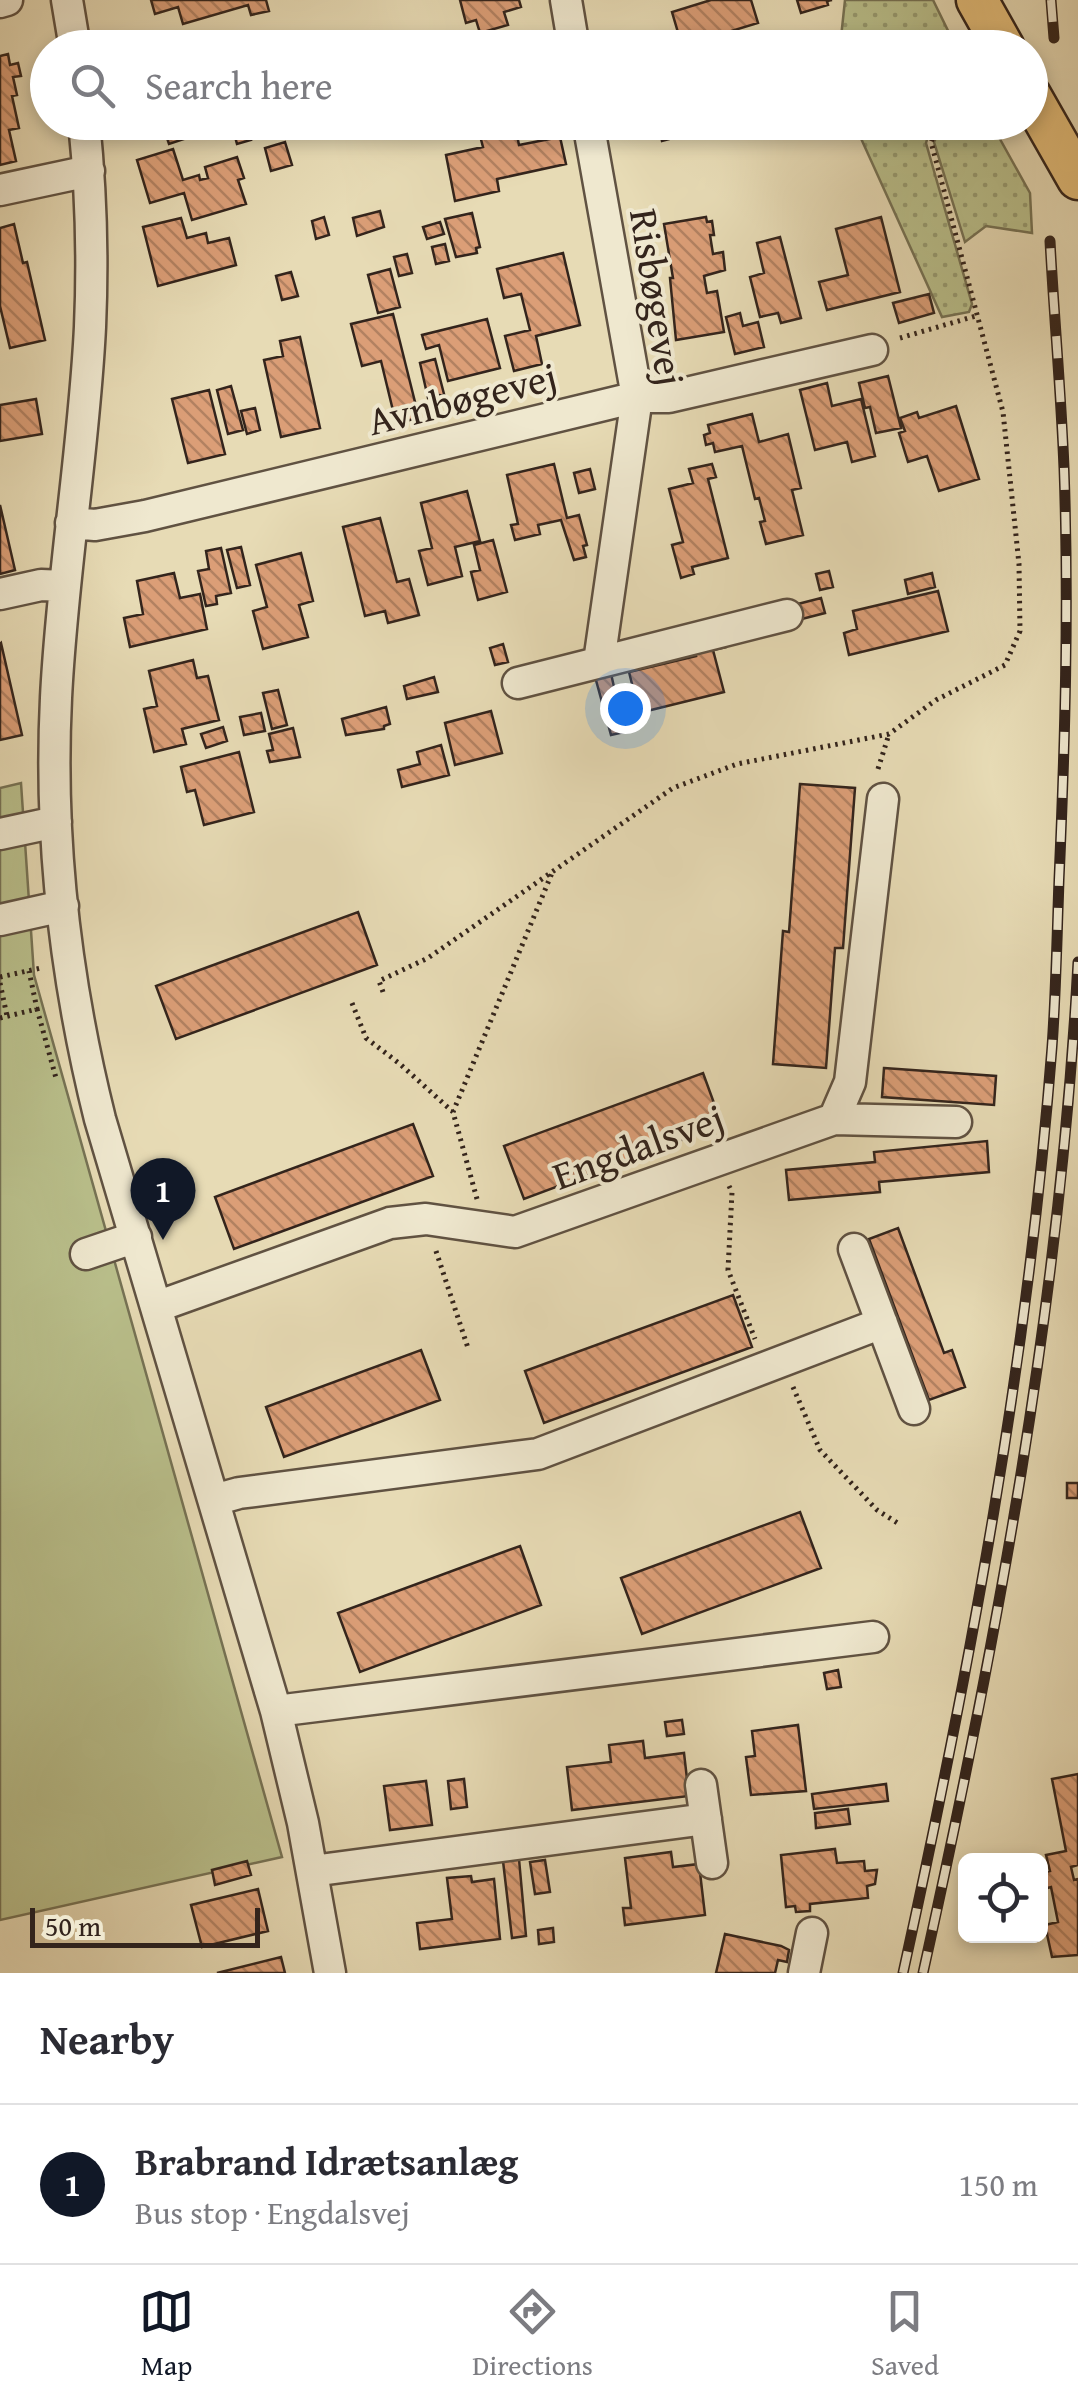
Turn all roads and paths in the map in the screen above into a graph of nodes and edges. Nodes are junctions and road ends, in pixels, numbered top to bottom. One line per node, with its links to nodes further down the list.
1 (67, 0): 4 (street)
2 (566, 0): 5 (street)
3 (977, 0): 6 (main road)
4 (72, 30)
5 (571, 30)
6 (994, 30)
7 (1048, 126): 11 (main road)
8 (86, 140): 10 (street)
9 (591, 140): 15 (street, Risbøgevej)
10 (89, 171): 12 (street); 16 (street)
11 (1078, 179)
12 (0, 190)
13 (978, 315): 14 (path)
14 (872, 350): 15 (street, Avnbøgevej)
15 (637, 397): 16 (street, Avnbøgevej); 20 (street, Risbøgevej)
16 (72, 523): 17 (street)
17 (64, 586): 18 (street); 23 (street)
18 (0, 594)
19 (787, 614): 20 (street)
20 (599, 662): 21 (street)
21 (518, 682)
22 (883, 799): 36 (street)
23 (56, 822): 24 (street); 26 (street)
24 (0, 834)
25 (553, 870): 35 (path)
26 (64, 906): 27 (street); 28 (street)
27 (0, 920)
28 (70, 962): 29 (path); 41 (street)
29 (28, 971): 30 (path); 32 (path)
30 (0, 980): 33 (path)
31 (352, 1003): 35 (path)
32 (38, 1009): 33 (path); 34 (path)
33 (4, 1017)
34 (61, 1094)
35 (453, 1112): 40 (path)
36 (834, 1119): 37 (street); 38 (street, Engdalsvej)
37 (956, 1122)
38 (719, 1160): 40 (street, Engdalsvej); 47 (path)
39 (426, 1219): 40 (street, Engdalsvej); 44 (street, Engdalsvej); 46 (path)
40 (476, 1228)
41 (136, 1237): 43 (street); 44 (street)
42 (854, 1249): 45 (street)
43 (86, 1254)
44 (156, 1307): 49 (street)
45 (882, 1323): 47 (street); 48 (street)
46 (468, 1348)
47 (774, 1364): 49 (street); 50 (path)
48 (914, 1409)
49 (214, 1500): 52 (street)
50 (899, 1524)
51 (873, 1638): 52 (street)
52 (276, 1711): 56 (street)
53 (701, 1785): 54 (street)
54 (706, 1819): 55 (street); 56 (street)
55 (712, 1863)
56 (312, 1871): 58 (street)
57 (812, 1933): 59 (street)
58 (330, 1973)
59 (804, 1973)

